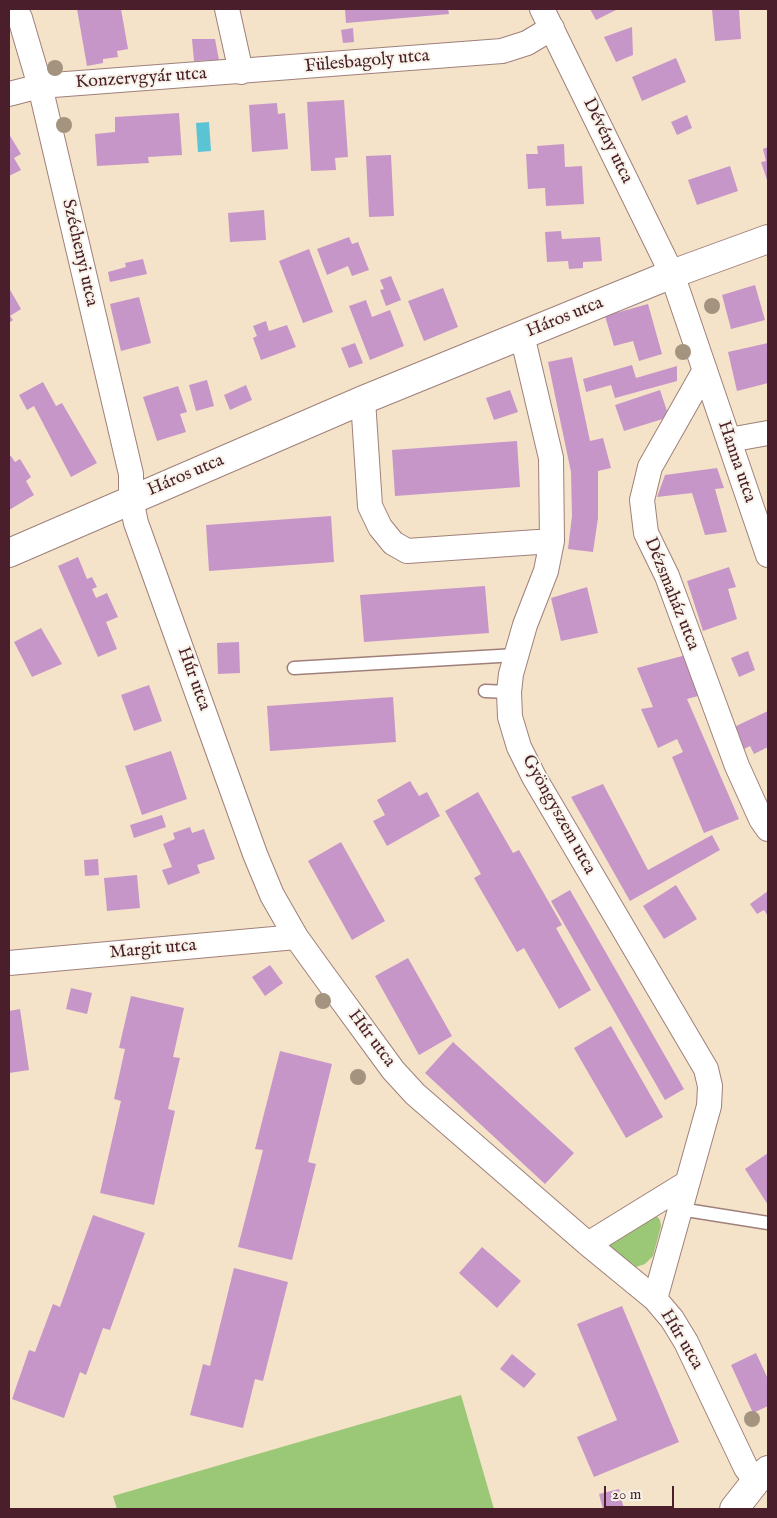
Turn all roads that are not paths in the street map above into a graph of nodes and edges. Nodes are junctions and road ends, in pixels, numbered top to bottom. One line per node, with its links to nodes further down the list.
1 (14, 9): 5 (street, Széchenyi utca)
2 (227, 9): 4 (street)
3 (547, 18): 4 (street, Fülesbagoly utca); 8 (street, Dévény utca)
4 (241, 72): 5 (street, Konzervgyár utca)
5 (40, 86): 6 (street, Konzervgyár utca); 14 (street, Széchenyi utca)
6 (9, 94)
7 (768, 239): 8 (street, Háros utca)
8 (672, 274): 9 (street, Háros utca); 10 (street)
9 (522, 335): 11 (street, Háros utca); 15 (street, Gyöngyszem utca)
10 (705, 370): 13 (street, Hanna utca); 22 (street, Dézsmaház utca)
11 (363, 400): 14 (street, Háros utca); 15 (street)
12 (768, 433): 13 (street)
13 (729, 440): 17 (street, Hanna utca)
14 (131, 500): 16 (street, Háros utca); 23 (street, Húr utca)
15 (552, 541): 18 (street, Gyöngyszem utca)
16 (9, 553)
17 (768, 554)
18 (516, 655): 19 (lane); 21 (street, Gyöngyszem utca)
19 (294, 668)
20 (484, 691): 21 (lane)
21 (509, 692): 25 (street, Gyöngyszem utca)
22 (768, 829)
23 (296, 937): 24 (street, Margit utca); 28 (street, Húr utca)
24 (9, 963)
25 (687, 1183): 26 (street, Gyöngyszem utca); 28 (street)
26 (680, 1209): 27 (lane); 29 (street, Gyöngyszem utca)
27 (768, 1223)
28 (588, 1244): 29 (street, Húr utca)
29 (655, 1299): 30 (street, Húr utca)
30 (762, 1475): 31 (street)
31 (734, 1509)

